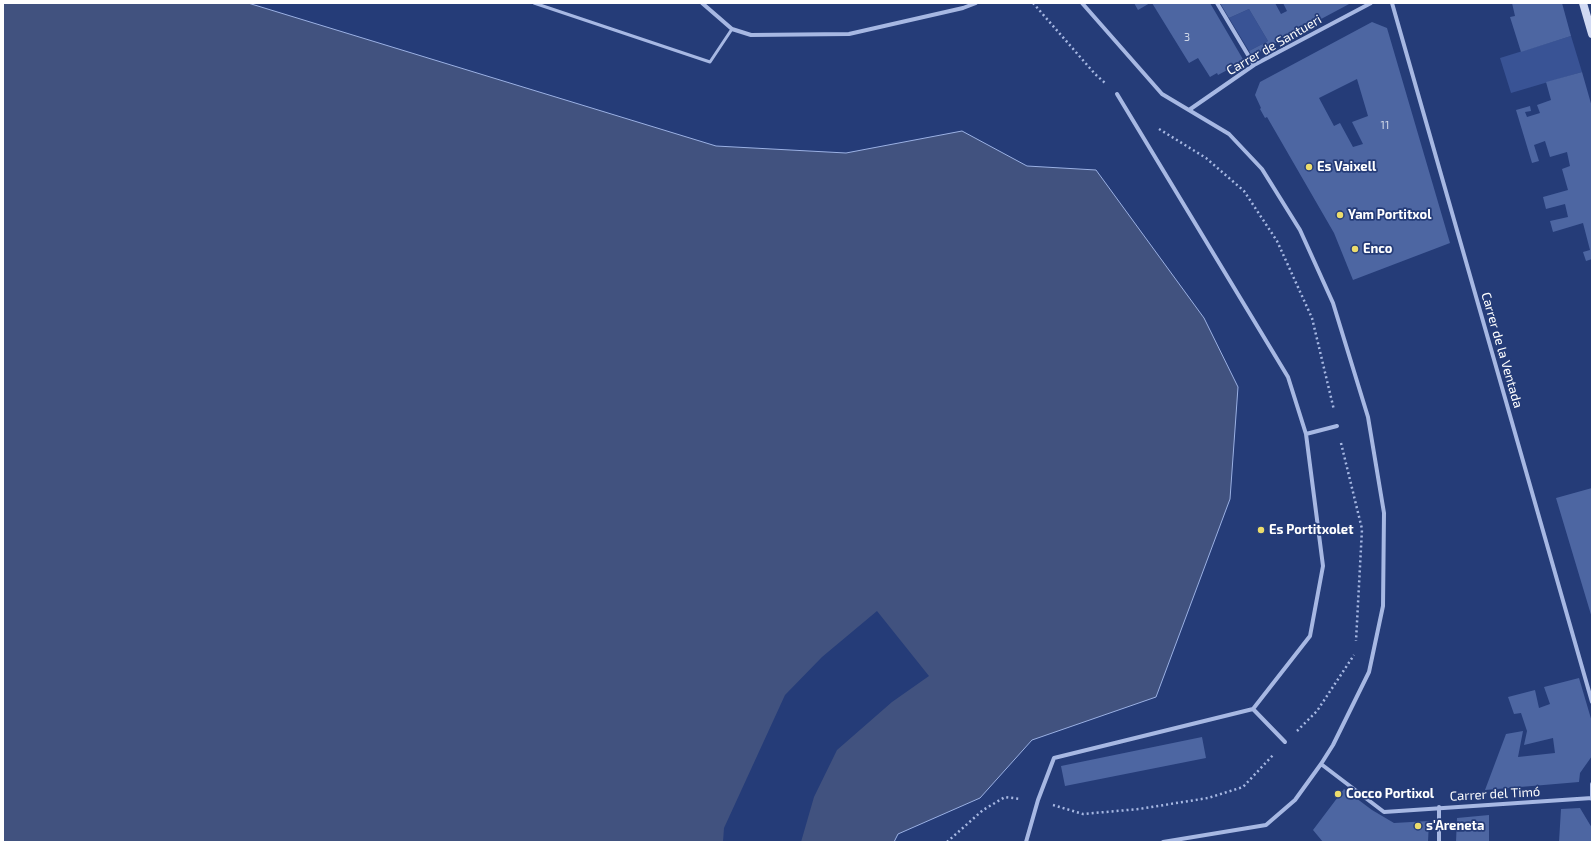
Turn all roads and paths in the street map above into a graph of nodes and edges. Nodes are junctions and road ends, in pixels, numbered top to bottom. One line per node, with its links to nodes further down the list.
1 (534, 3): 10 (lane)
2 (704, 3): 10 (street)
3 (976, 3): 10 (street)
4 (1033, 3): 13 (path)
5 (1082, 3): 14 (street)
6 (1217, 3): 12 (street)
7 (1371, 3): 12 (street, Carrer de Santueri)
8 (1392, 3): 20 (street, Carrer de la Ventada)
9 (1583, 3): 11 (street)
10 (732, 29)
11 (1592, 34)
12 (1254, 65): 14 (street, Carrer de Santueri)
13 (1117, 94): 17 (street)
14 (1189, 110): 23 (street)
15 (1153, 125): 16 (path)
16 (1338, 426): 17 (street); 18 (path)
17 (1306, 434): 21 (street)
18 (1356, 645)
19 (1356, 653): 22 (path)
20 (1592, 702)
21 (1253, 710): 22 (street); 26 (street)
22 (1285, 742): 26 (path)
23 (1321, 764): 27 (street, Carrer del Timó); 30 (street)
24 (1592, 784): 25 (street)
25 (1592, 798): 27 (street, Carrer del Timó)
26 (1038, 800): 28 (path); 29 (street)
27 (1439, 807): 31 (street)
28 (947, 842)
29 (1026, 842)
30 (1162, 842)
31 (1439, 842)

